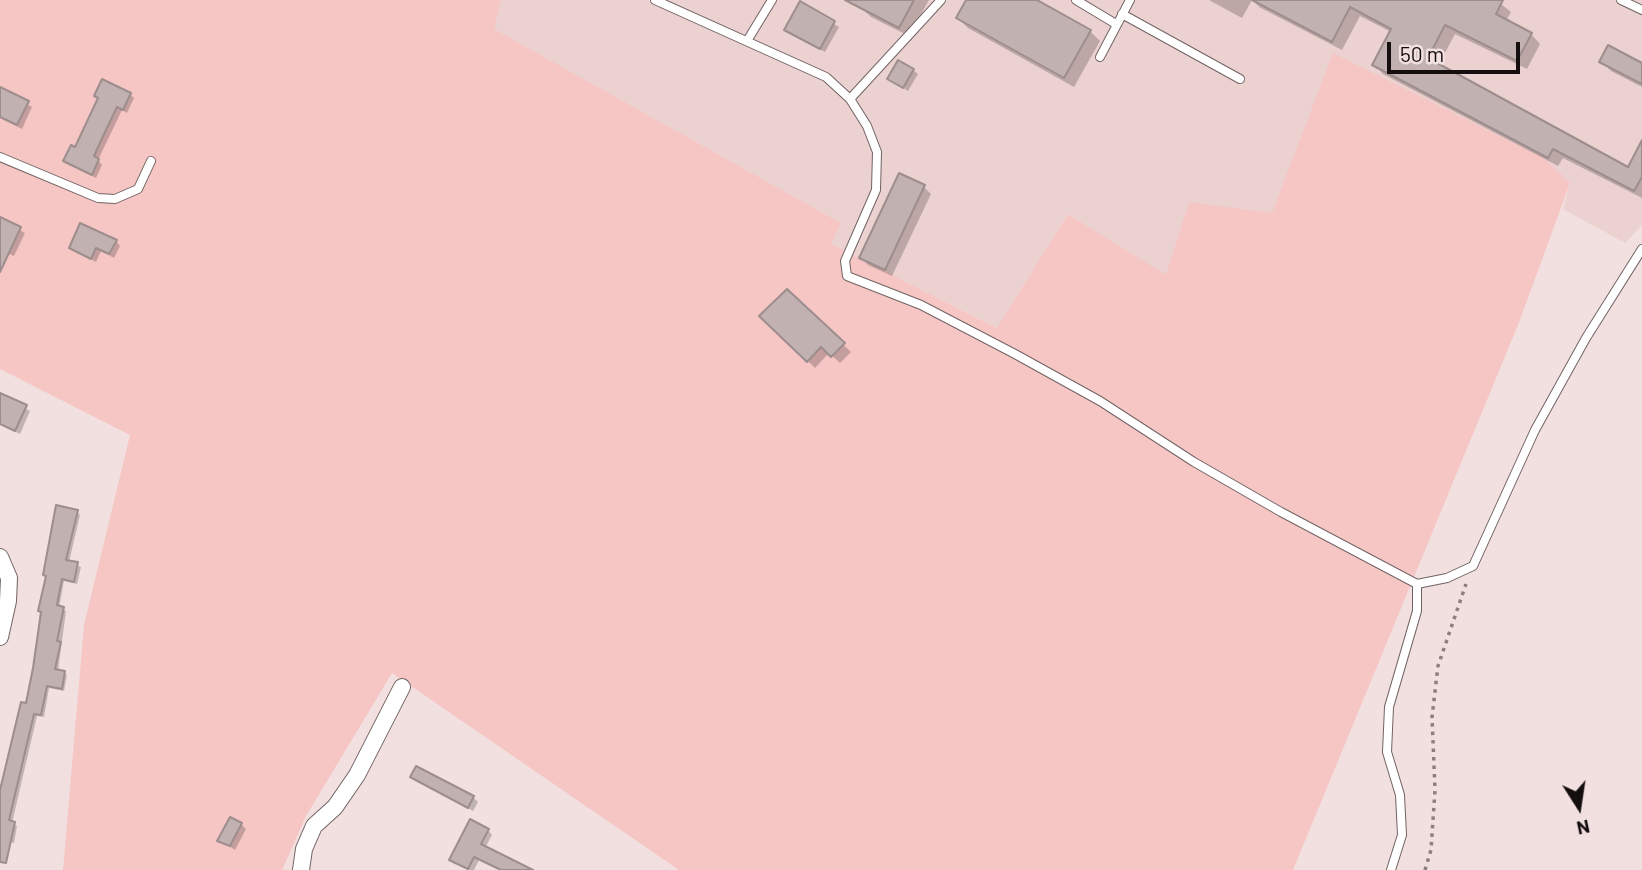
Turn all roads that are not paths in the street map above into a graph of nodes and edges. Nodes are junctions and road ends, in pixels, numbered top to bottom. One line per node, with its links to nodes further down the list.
1 (655, 0): 7 (lane)
2 (772, 0): 11 (lane)
3 (941, 0): 14 (lane)
4 (1076, 0): 10 (lane)
5 (1130, 0): 9 (lane)
6 (1621, 0): 8 (lane)
7 (669, 3): 11 (lane)
8 (1642, 10)
9 (1122, 14): 10 (lane); 13 (lane)
10 (1116, 24): 12 (lane)
11 (747, 41): 14 (lane)
12 (1100, 57)
13 (1240, 79)
14 (850, 99): 19 (lane)
15 (0, 157): 16 (lane)
16 (151, 161)
17 (1642, 249): 19 (lane)
18 (0, 557): 20 (street)
19 (1417, 584): 23 (lane)
20 (0, 637)
21 (401, 687): 22 (street)
22 (301, 870)
23 (1391, 870)

